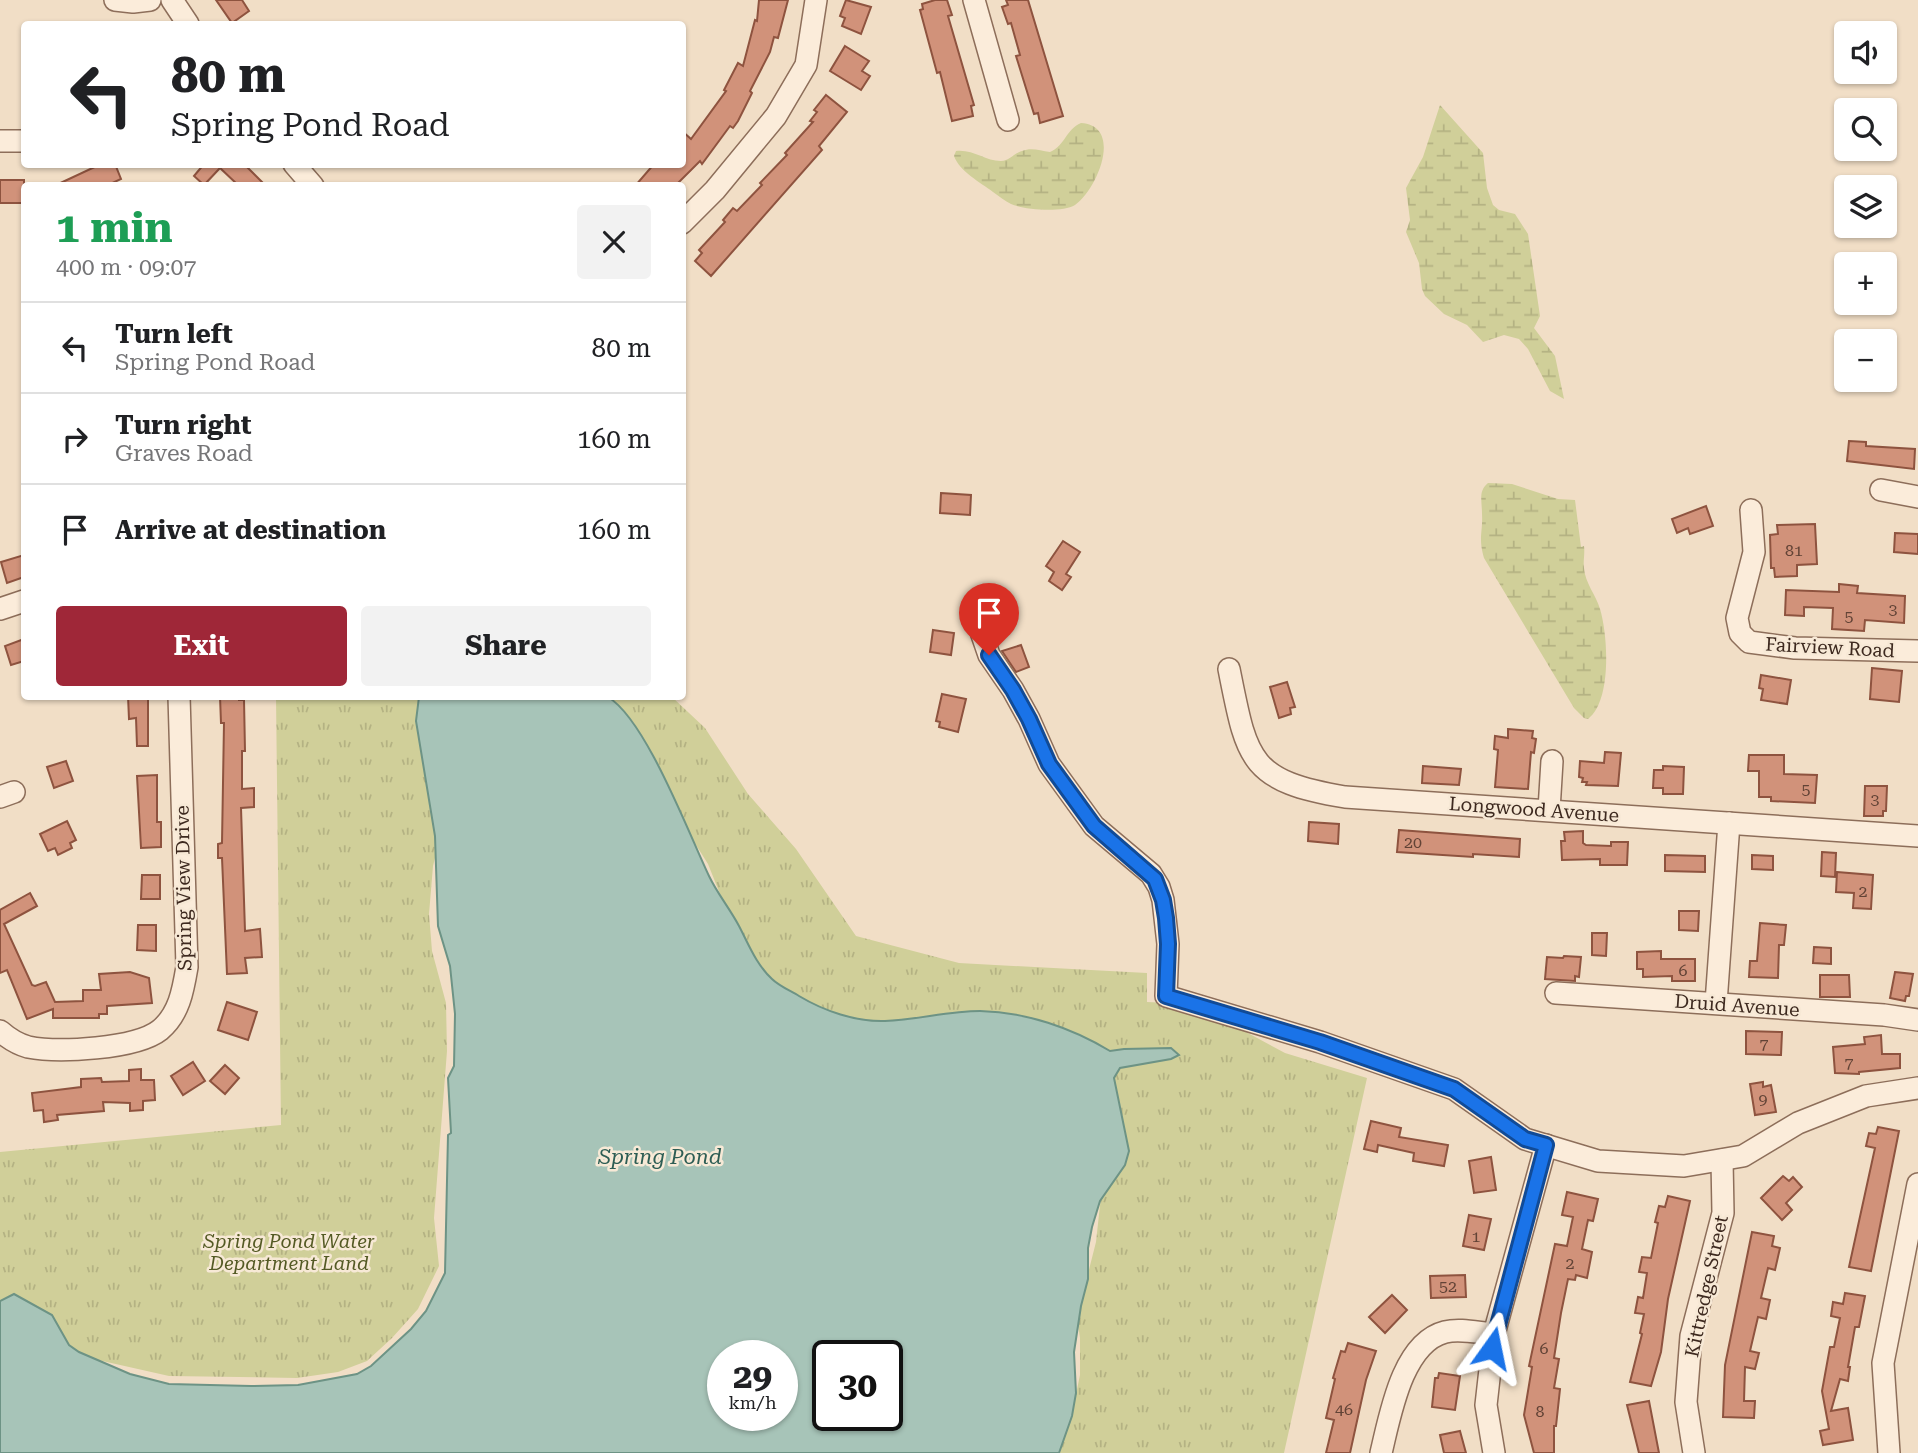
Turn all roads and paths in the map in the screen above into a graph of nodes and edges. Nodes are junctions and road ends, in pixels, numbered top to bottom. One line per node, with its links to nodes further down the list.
1 (115, 0): 2 (street)
2 (150, 0)
3 (172, 0): 6 (street)
4 (816, 0): 12 (street)
5 (974, 0): 7 (street)
6 (186, 21)
7 (1008, 120)
8 (0, 141): 9 (street)
9 (21, 141)
10 (297, 168): 11 (street)
11 (310, 182)
12 (686, 219)
13 (1881, 489): 14 (street)
14 (1918, 496)
15 (1751, 510): 19 (street, Fairview Road)
16 (21, 602): 17 (street)
17 (0, 609)
18 (979, 626): 31 (street)
19 (1918, 651)
20 (1229, 669): 23 (street, Longwood Avenue)
21 (179, 700): 29 (street, Spring View Drive)
22 (1552, 761): 23 (street)
23 (1549, 810): 24 (street, Longwood Avenue)
24 (1729, 823): 25 (street, Longwood Avenue); 27 (street)
25 (1918, 836)
26 (1556, 993): 27 (street, Druid Avenue)
27 (1716, 1003): 28 (street, Druid Avenue)
28 (1918, 1020)
29 (0, 1031)
30 (1918, 1088): 32 (street)
31 (1546, 1145): 32 (street); 34 (street)
32 (1722, 1160): 37 (street, Kittredge Street)
33 (1918, 1184): 38 (street)
34 (1494, 1334): 35 (street); 36 (street)
35 (1381, 1453)
36 (1494, 1453)
37 (1694, 1453)
38 (1889, 1453)

